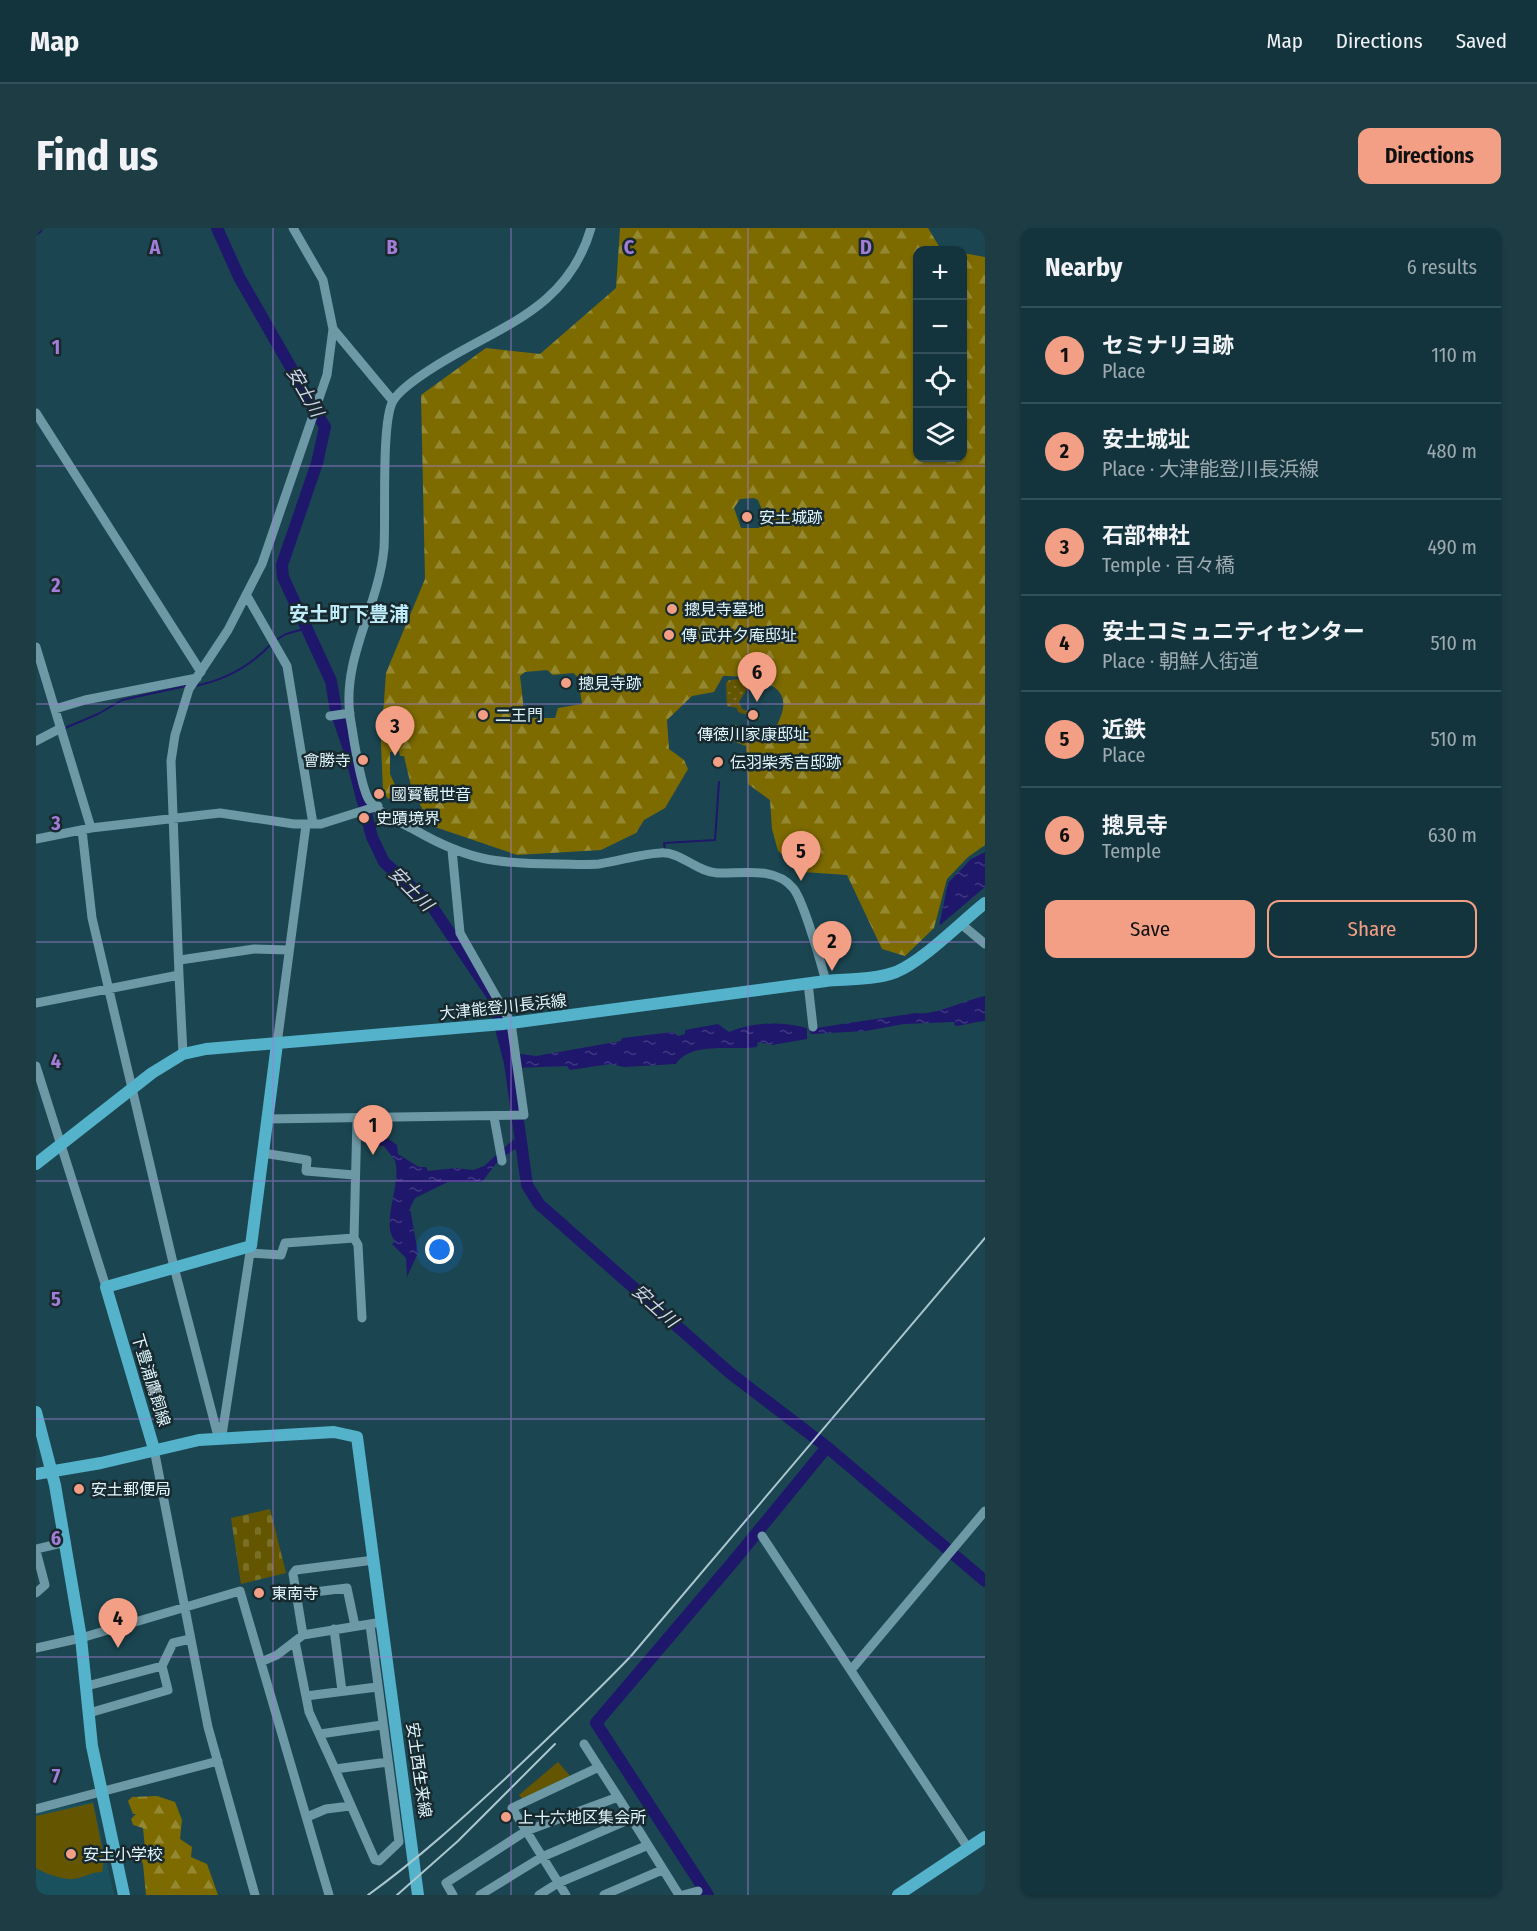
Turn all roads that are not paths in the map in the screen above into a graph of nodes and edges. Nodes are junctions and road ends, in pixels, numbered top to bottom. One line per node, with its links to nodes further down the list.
1 (293, 228): 3 (street)
2 (591, 228): 4 (street)
3 (333, 329): 4 (street); 6 (street)
4 (393, 401): 10 (street)
5 (36, 413): 8 (street)
6 (247, 596): 8 (street); 16 (street)
7 (36, 647): 9 (street)
8 (195, 680): 9 (street); 15 (street)
9 (55, 710): 12 (street)
10 (346, 714): 11 (street); 14 (street)
11 (330, 716)
12 (61, 728): 13 (street); 17 (street)
13 (36, 741)
14 (376, 808): 16 (street); 19 (street)
15 (174, 817): 16 (street); 17 (street); 24 (street)
16 (309, 824): 23 (street)
17 (87, 829): 18 (street); 28 (street)
18 (36, 839)
19 (452, 850): 26 (street); 30 (street)
20 (985, 903): 21 (main road, 大津能登川長浜線)
21 (960, 923): 22 (street); 26 (main road, 大津能登川長浜線)
22 (985, 944)
23 (288, 950): 24 (street); 32 (street)
24 (180, 960): 25 (street)
25 (179, 975): 28 (street); 33 (street)
26 (826, 981): 27 (main road, 大津能登川長浜線)
27 (808, 983): 30 (main road, 大津能登川長浜線); 31 (street)
28 (109, 988): 29 (street); 35 (street)
29 (36, 1003)
30 (503, 1024): 32 (main road, 大津能登川長浜線); 36 (street)
31 (813, 1027)
32 (277, 1044): 33 (main road, 大津能登川長浜線); 38 (main road)
33 (183, 1054): 35 (main road, 大津能登川長浜線)
34 (37, 1073): 39 (street)
35 (133, 1088): 39 (main road, 大津能登川長浜線); 46 (street)
36 (494, 1116): 37 (street); 41 (street)
37 (357, 1118): 38 (street); 43 (street)
38 (267, 1119): 40 (main road)
39 (60, 1145): 42 (main road, 大津能登川長浜線); 47 (street)
40 (263, 1153): 43 (street); 45 (main road)
41 (501, 1156)
42 (36, 1164)
43 (354, 1175): 44 (street)
44 (354, 1238): 45 (street); 48 (street)
45 (251, 1249): 46 (main road); 50 (street)
46 (174, 1267): 47 (main road); 50 (street)
47 (106, 1287): 51 (main road, 下豊浦鷹飼線)
48 (362, 1318)
49 (36, 1412): 52 (main road)
50 (219, 1440): 51 (main road); 58 (main road, 安土西生来線)
51 (154, 1449): 52 (main road, 下豊浦鷹飼線); 61 (street)
52 (52, 1472): 53 (main road); 56 (main road)
53 (36, 1474)
54 (985, 1511): 72 (street)
55 (762, 1536): 72 (street)
56 (66, 1542): 57 (street); 66 (main road)
57 (36, 1550): 59 (street)
58 (374, 1560): 60 (street); 62 (main road, 安土西生来線)
59 (36, 1593)
60 (297, 1594): 63 (street); 65 (street)
61 (186, 1607): 66 (street); 67 (street); 70 (street)
62 (376, 1624): 63 (street); 74 (street); 102 (main road, 安土西生来線)
63 (355, 1626): 64 (street)
64 (334, 1629): 65 (street); 75 (street)
65 (303, 1635): 68 (street)
66 (81, 1638): 69 (street); 73 (main road)
67 (190, 1640): 71 (street); 81 (street)
68 (295, 1641): 70 (street); 76 (street)
69 (36, 1648)
70 (261, 1662): 89 (street)
71 (162, 1666): 73 (street); 77 (street)
72 (851, 1671): 94 (street)
73 (87, 1686): 77 (main road)
74 (377, 1687): 75 (street); 78 (street)
75 (342, 1691): 76 (street)
76 (306, 1696): 79 (street)
77 (89, 1713): 85 (main road)
78 (382, 1725): 79 (street); 82 (street)
79 (320, 1734): 84 (street)
80 (584, 1744): 83 (street)
81 (218, 1761): 85 (street); 100 (street)
82 (388, 1762): 84 (street); 87 (street)
83 (599, 1767): 86 (street); 91 (street)
84 (335, 1769): 87 (street)
85 (103, 1790): 88 (street); 99 (main road)
86 (618, 1797): 90 (street); 91 (street)
87 (350, 1806): 89 (street)
88 (36, 1809)
89 (307, 1817): 101 (street)
90 (630, 1819): 93 (street); 95 (street)
91 (526, 1832): 95 (street); 103 (street)
92 (985, 1837): 94 (main road)
93 (646, 1846): 96 (street); 97 (street)
94 (968, 1848): 109 (main road)
95 (542, 1857): 97 (street); 104 (street)
96 (662, 1870): 107 (street); 108 (street)
97 (558, 1883): 105 (street); 106 (street)
98 (698, 1891): 108 (street)
99 (124, 1895)
100 (255, 1895)
101 (329, 1895)
102 (418, 1895)
103 (453, 1895)
104 (480, 1895)
105 (539, 1895)
106 (566, 1895)
107 (604, 1895)
108 (681, 1895)
109 (898, 1895)

